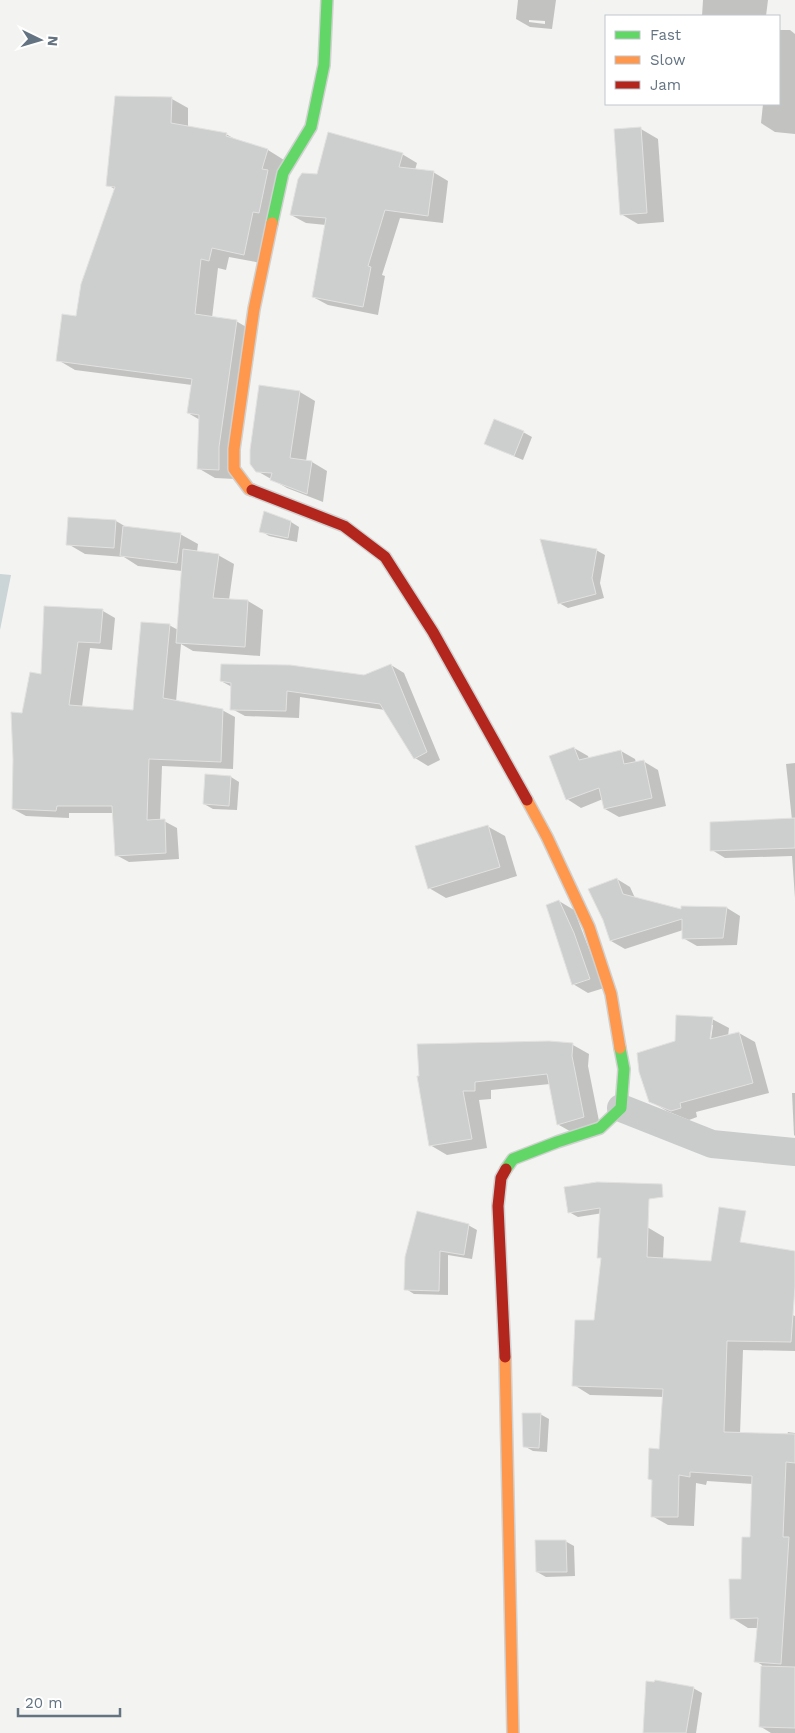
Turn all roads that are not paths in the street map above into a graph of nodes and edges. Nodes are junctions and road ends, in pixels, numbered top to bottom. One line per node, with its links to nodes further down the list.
1 (328, 0): 2 (street)
2 (621, 1108): 3 (street); 4 (street)
3 (795, 1152)
4 (513, 1733)

